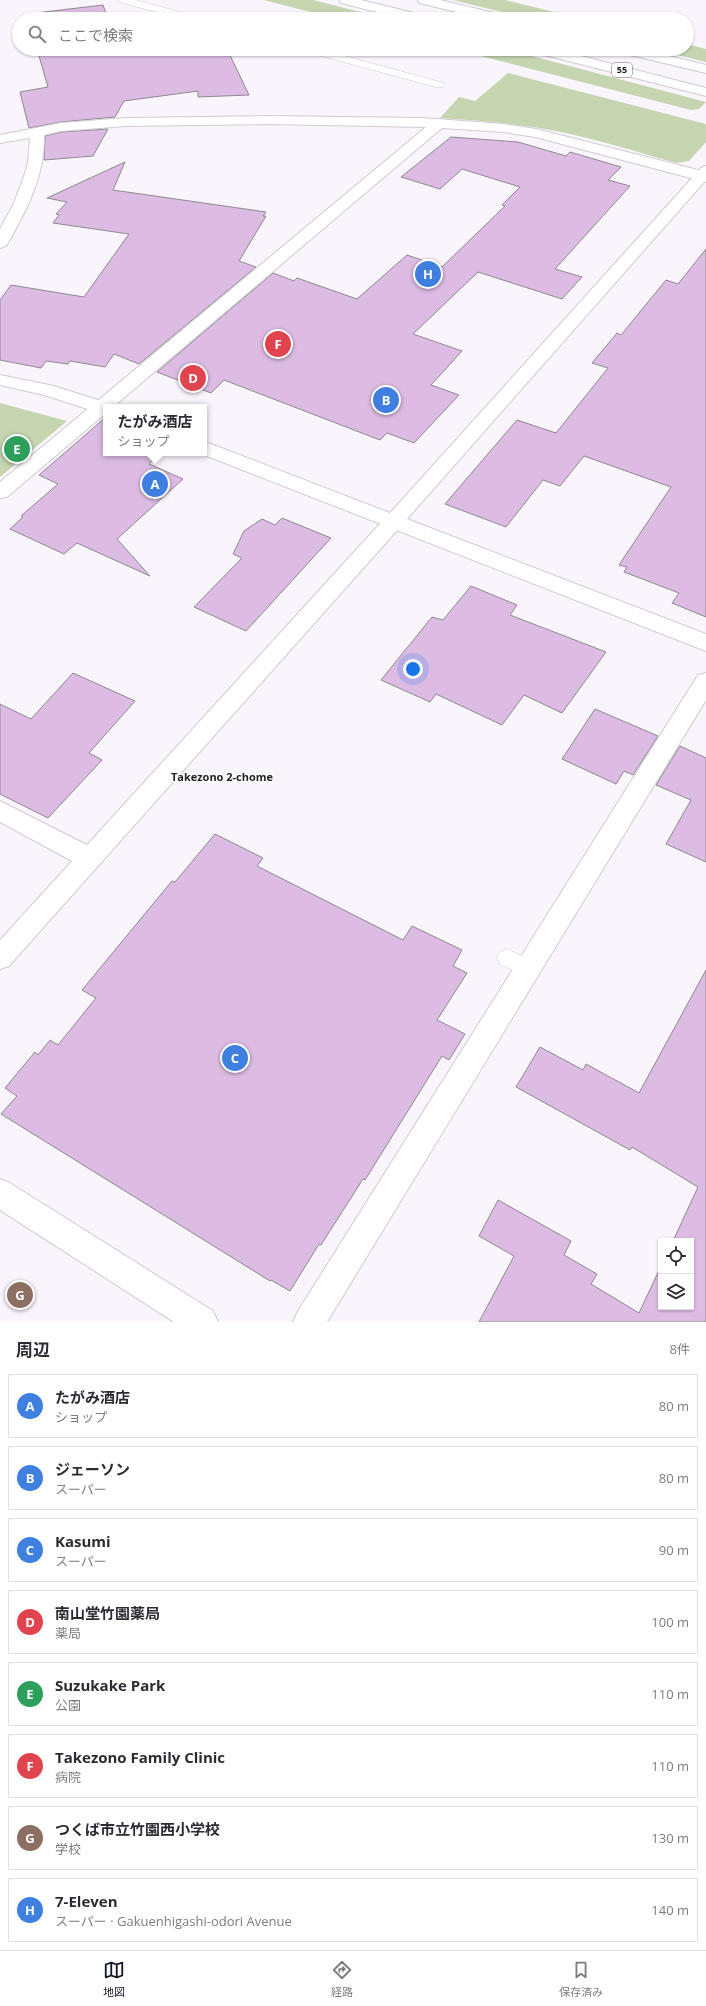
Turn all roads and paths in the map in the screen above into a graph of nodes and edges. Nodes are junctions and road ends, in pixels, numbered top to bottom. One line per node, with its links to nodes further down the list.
1 (124, 0): 4 (lane)
2 (346, 0): 5 (street)
3 (424, 0): 6 (street)
4 (169, 12)
5 (393, 12)
6 (473, 12)
7 (333, 56): 11 (lane)
8 (565, 56): 12 (street, 55)
9 (651, 56): 10 (street, 55)
10 (706, 70)
11 (440, 85)
12 (706, 92)
13 (439, 123): 14 (street); 16 (street); 19 (street)
14 (38, 131): 15 (street); 17 (street)
15 (0, 139)
16 (704, 175): 23 (street)
17 (0, 243)
18 (0, 380): 20 (street)
19 (108, 404)
20 (103, 408): 22 (street)
21 (207, 449): 23 (street)
22 (0, 492)
23 (393, 522): 24 (street); 27 (street)
24 (706, 643)
25 (706, 681): 31 (street)
26 (0, 811): 27 (street)
27 (90, 858): 28 (street)
28 (0, 958)
29 (0, 1192): 30 (street)
30 (202, 1322)
31 (309, 1322)

